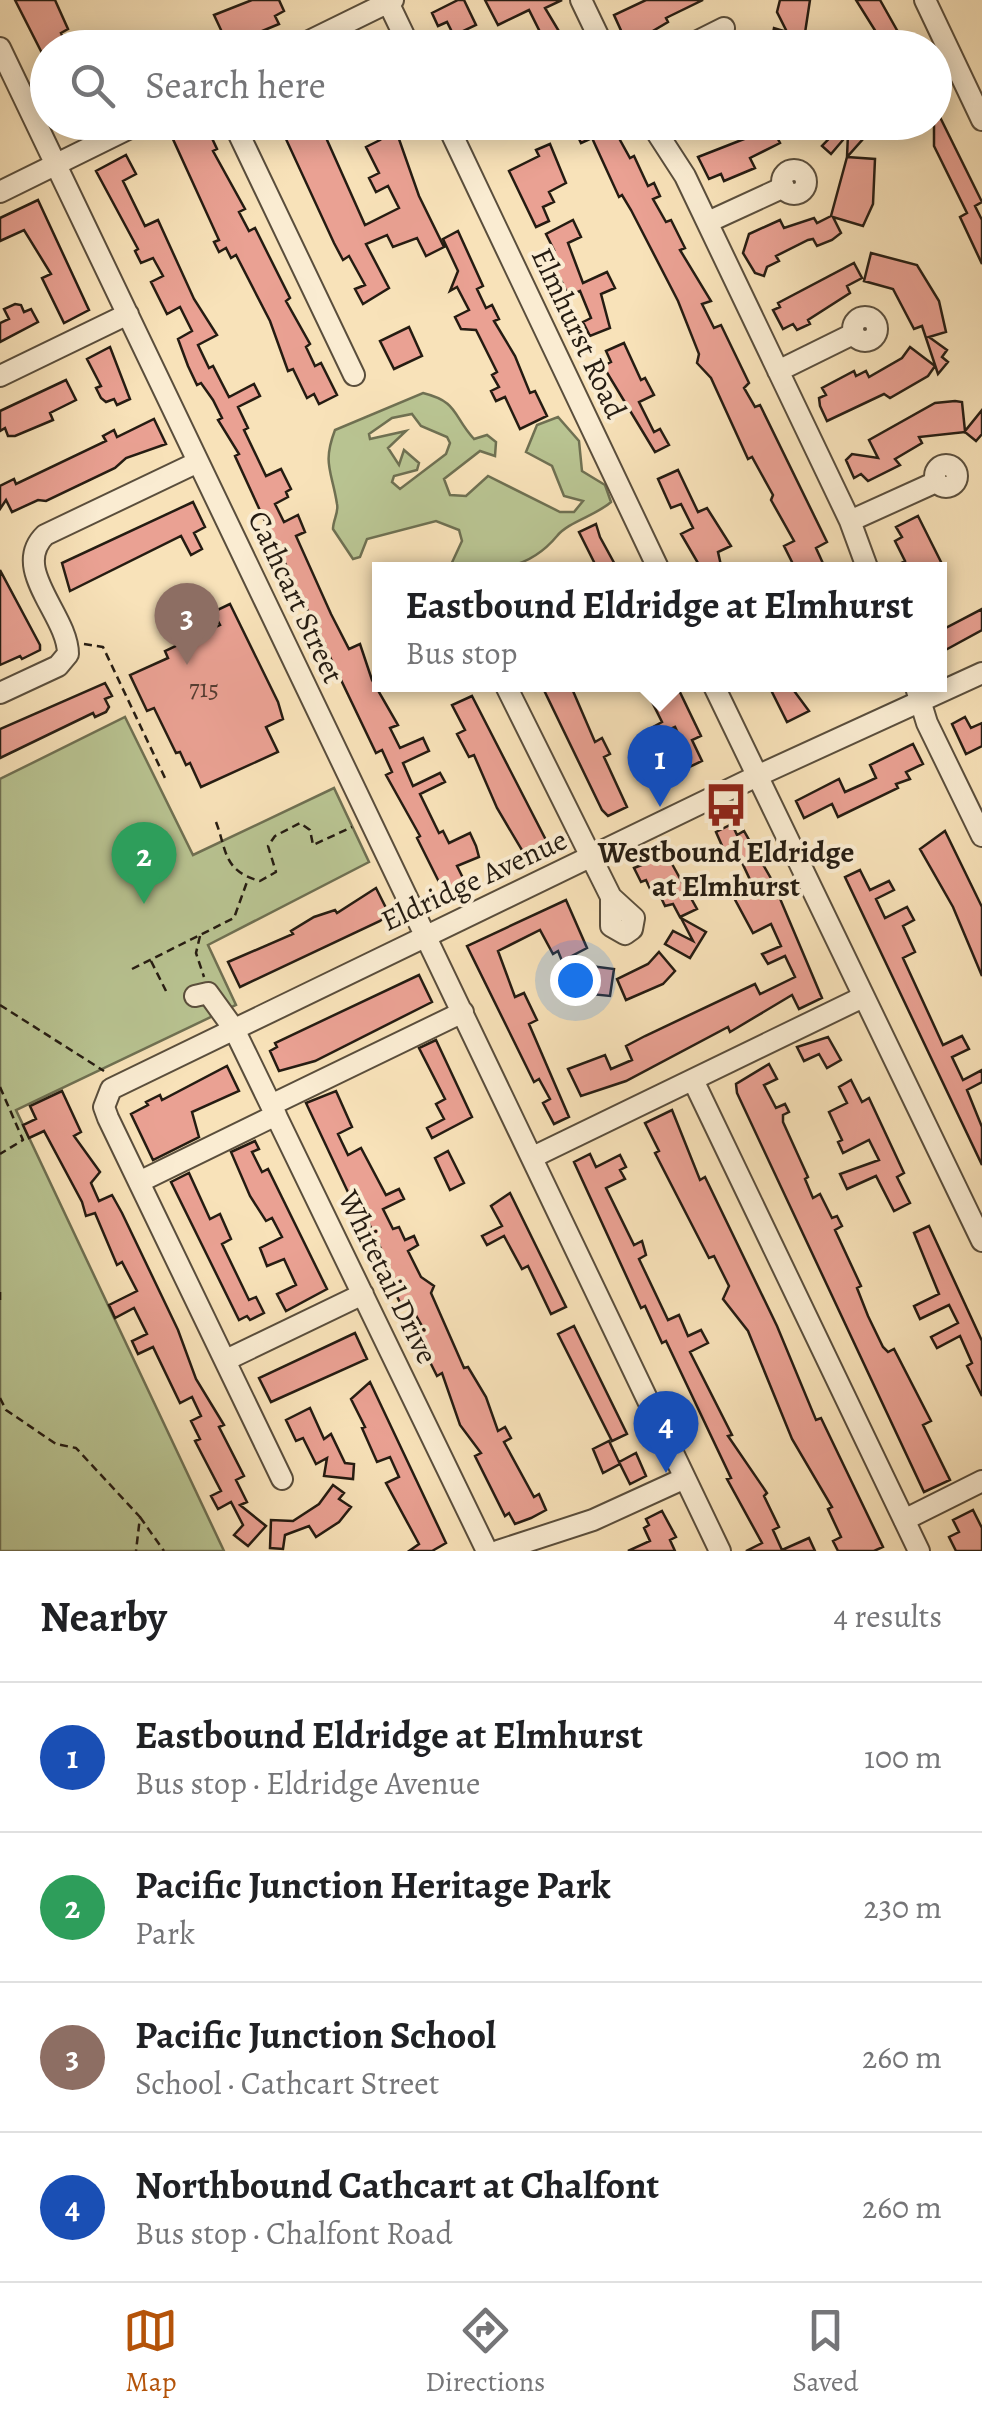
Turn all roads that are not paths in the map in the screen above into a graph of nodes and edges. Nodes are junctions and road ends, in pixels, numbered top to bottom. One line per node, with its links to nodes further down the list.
1 (581, 0): 7 (street)
2 (925, 0): 9 (street)
3 (390, 1): 5 (street); 6 (street)
4 (724, 28): 8 (street)
5 (332, 30)
6 (402, 30)
7 (595, 30)
8 (720, 30)
9 (939, 30)
10 (0, 48): 12 (street, Cathcart Street)
11 (952, 57): 13 (street)
12 (30, 109)
13 (982, 120)
14 (45, 140): 19 (street, Cathcart Street)
15 (106, 140): 19 (street)
16 (242, 140): 26 (street)
17 (455, 140): 31 (street, Elmhurst Road)
18 (662, 140): 22 (street)
19 (57, 164): 21 (street); 23 (street, Cathcart Street)
20 (784, 187): 22 (street)
21 (0, 192)
22 (708, 222): 25 (street)
23 (128, 314): 27 (street); 28 (street, Cathcart Street)
24 (854, 334): 25 (street)
25 (778, 371): 30 (street)
26 (354, 375)
27 (0, 376)
28 (198, 462): 35 (street); 43 (street, Cathcart Street)
29 (936, 482): 30 (street)
30 (850, 520): 32 (street)
31 (654, 562)
32 (865, 562)
33 (982, 673): 34 (street, Eldridge Avenue)
34 (947, 684)
35 (1, 690)
36 (509, 692): 41 (street)
37 (717, 692): 39 (street)
38 (918, 694): 39 (street, Eldridge Avenue); 40 (street)
39 (757, 776): 41 (street, Eldridge Avenue); 45 (street)
40 (982, 836)
41 (589, 858): 42 (street); 43 (street, Eldridge Avenue)
42 (611, 897)
43 (426, 936): 46 (street, Cathcart Street); 47 (street, Eldridge Avenue)
44 (202, 994): 47 (street, Whitetail Drive)
45 (864, 997): 48 (street); 52 (street)
46 (463, 1012): 49 (street); 50 (street, Cathcart Street)
47 (234, 1029): 49 (street, Whitetail Drive); 51 (street, Eldridge Avenue)
48 (694, 1080): 50 (street); 58 (street)
49 (274, 1110): 51 (street); 53 (street, Whitetail Drive)
50 (533, 1156): 55 (street, Cathcart Street)
51 (139, 1182): 54 (street)
52 (982, 1241)
53 (363, 1294): 54 (street); 59 (street, Whitetail Drive)
54 (226, 1360): 56 (street)
55 (685, 1478): 60 (street); 61 (street, Cathcart Street)
56 (282, 1479)
57 (982, 1482): 58 (street)
58 (904, 1520): 62 (street)
59 (486, 1551)
60 (498, 1551)
61 (720, 1551)
62 (920, 1551)

